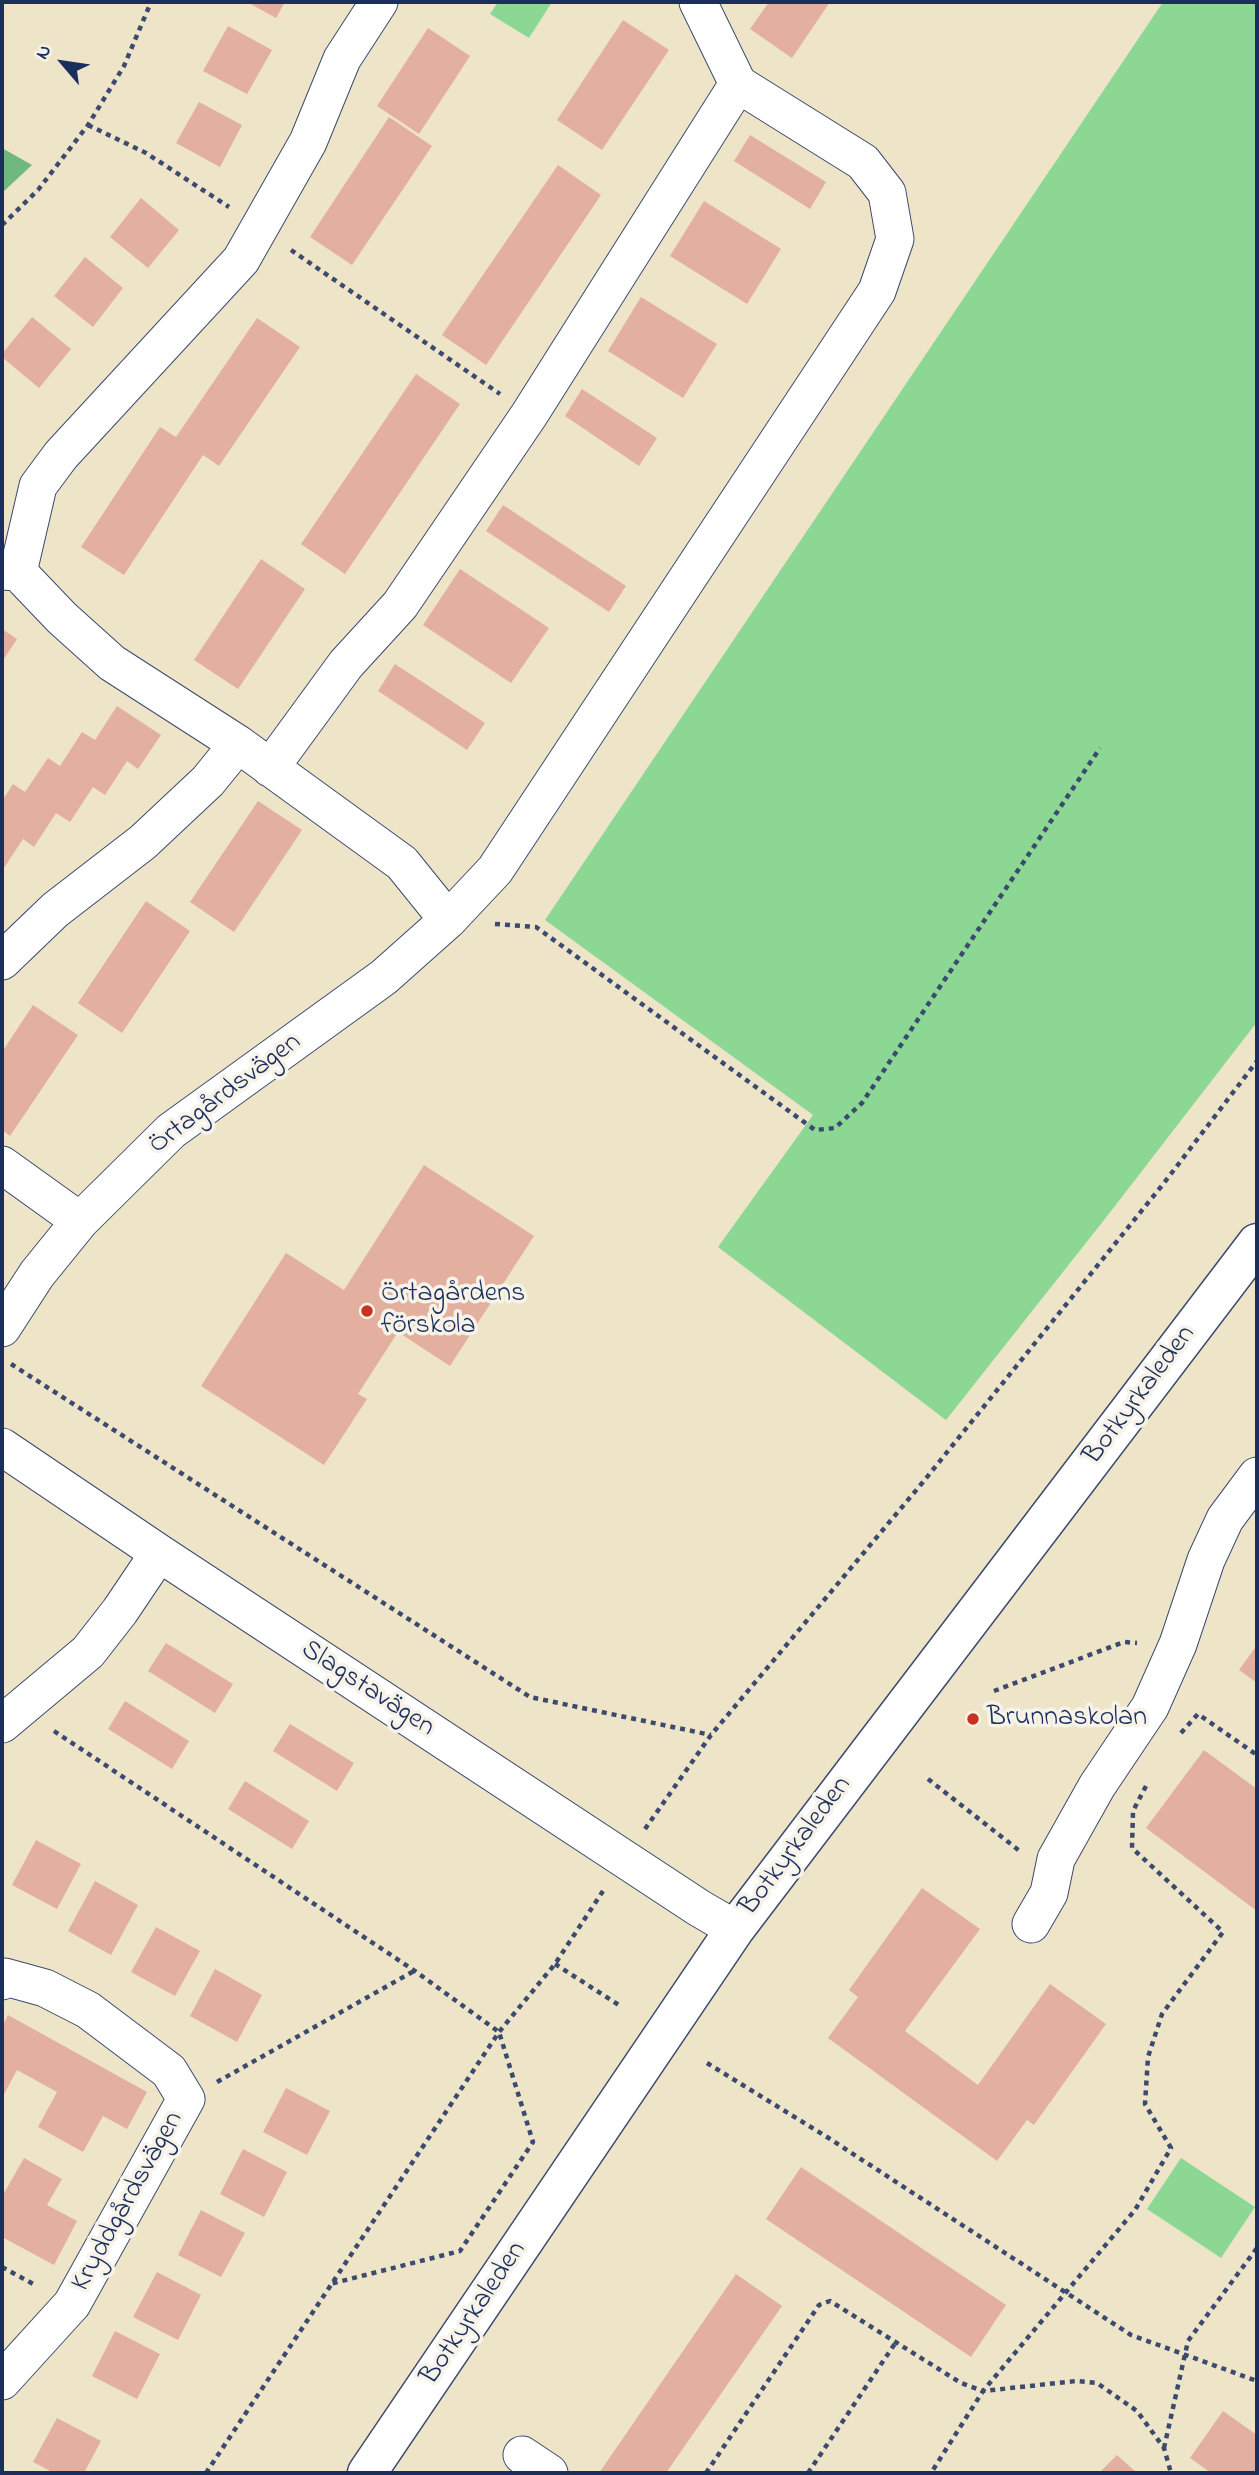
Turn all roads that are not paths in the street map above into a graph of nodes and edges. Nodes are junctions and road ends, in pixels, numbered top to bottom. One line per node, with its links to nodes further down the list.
1 (379, 2): 4 (street)
2 (699, 2): 3 (street)
3 (738, 83): 6 (street); 7 (street, Örtagårdsvägen)
4 (10, 571): 5 (street)
5 (238, 744): 6 (street); 8 (street)
6 (270, 768): 7 (street)
7 (448, 920): 10 (street, Örtagårdsvägen)
8 (2, 961)
9 (2, 1165): 10 (street)
10 (80, 1221): 12 (street, Örtagårdsvägen)
11 (1257, 1243): 18 (main road, Botkyrkaleden)
12 (2, 1328)
13 (2, 1447): 15 (street, Slagstavägen)
14 (1257, 1476): 17 (street)
15 (159, 1553): 16 (street); 18 (street, Slagstavägen)
16 (11, 1716)
17 (1031, 1924)
18 (735, 1929): 21 (main road, Botkyrkaleden)
19 (2, 1981): 20 (street, Kryddgårdsvägen)
20 (2, 2381)
21 (367, 2473)

